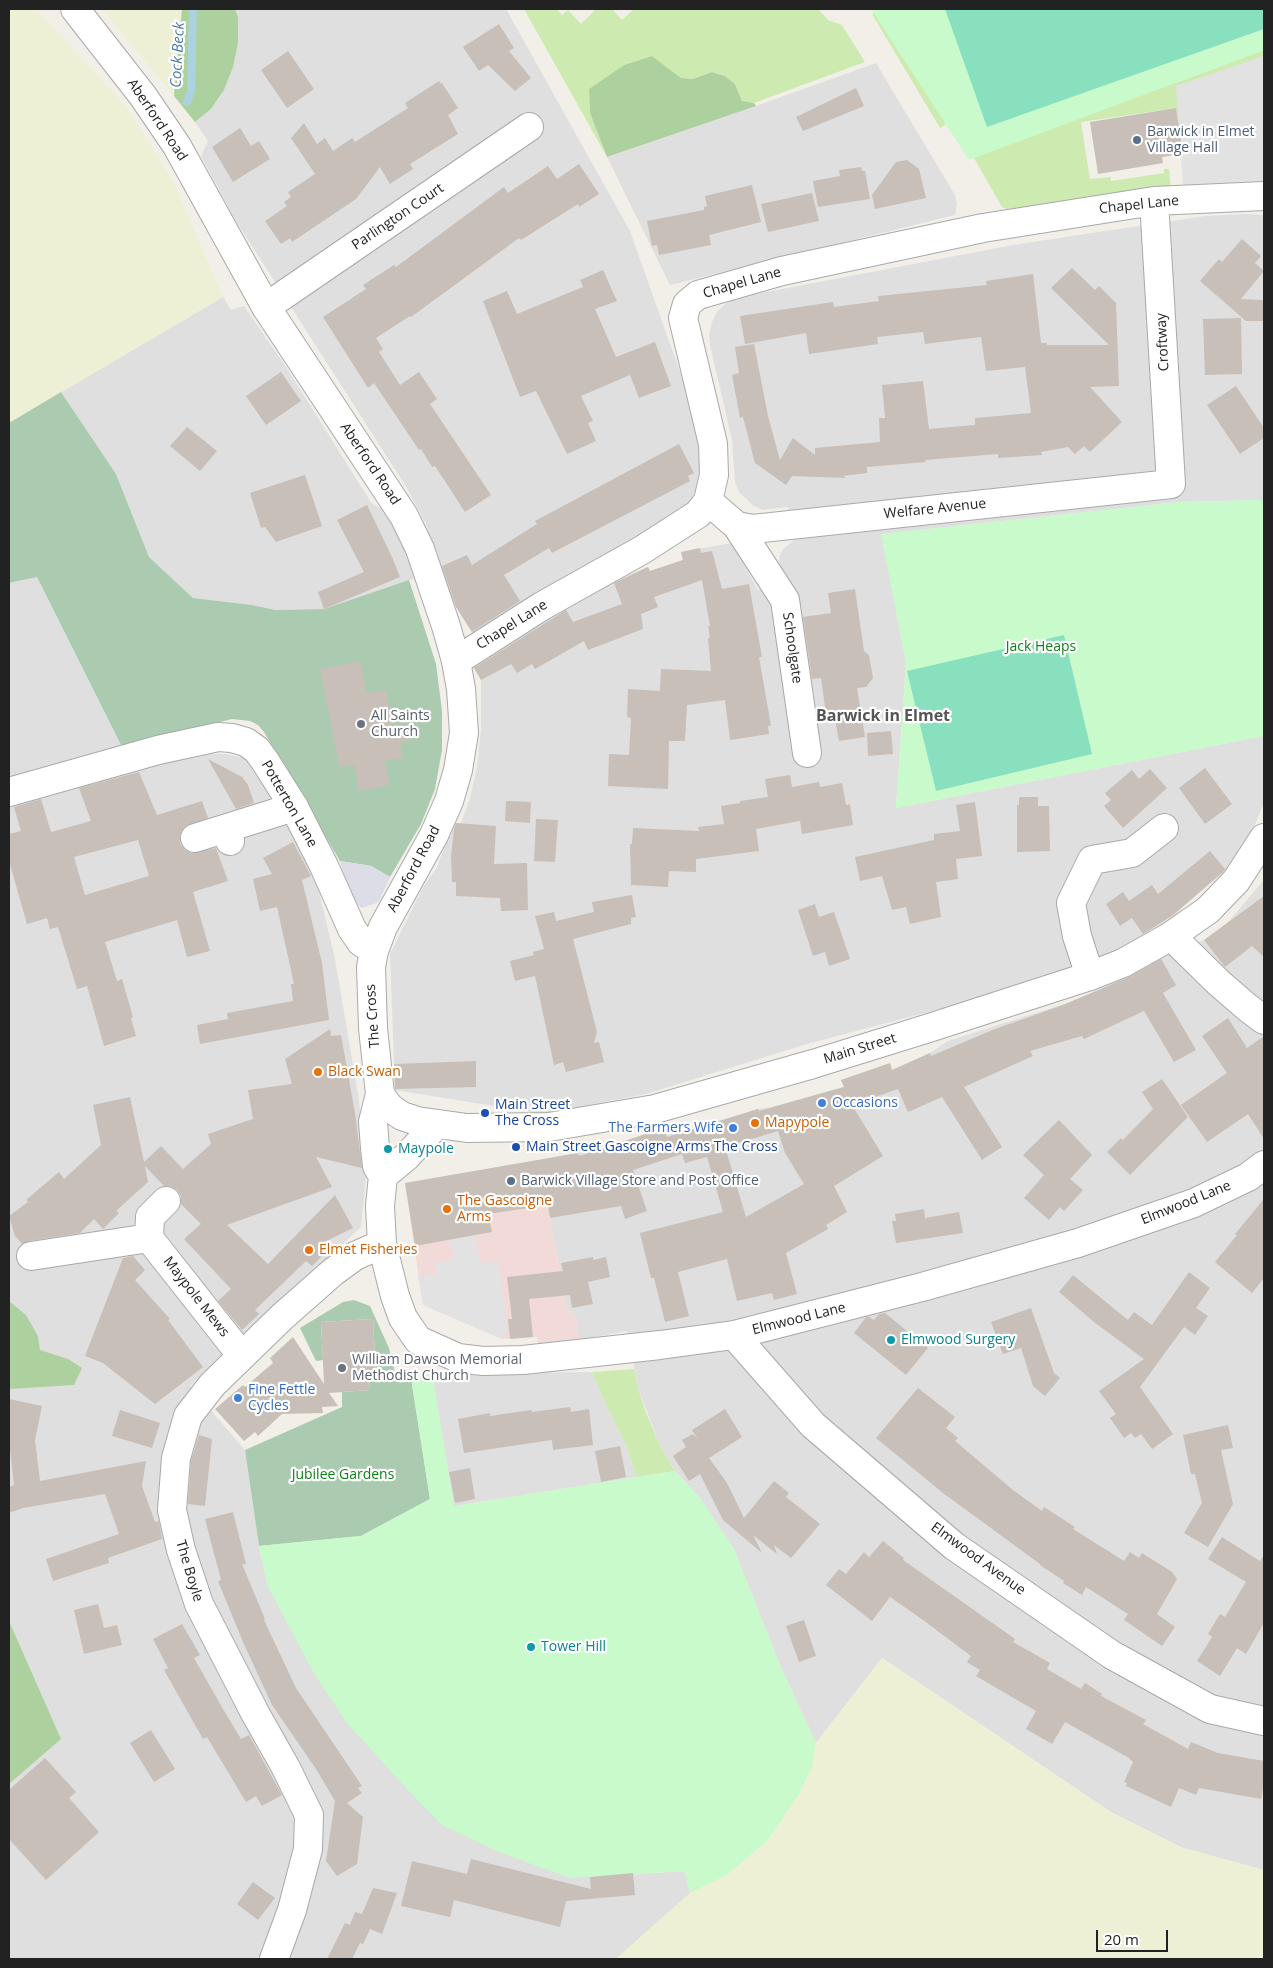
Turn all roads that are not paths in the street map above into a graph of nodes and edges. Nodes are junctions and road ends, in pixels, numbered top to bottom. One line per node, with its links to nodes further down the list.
1 (75, 9): 5 (street, Aberford Road)
2 (529, 127): 5 (street, Parlington Court)
3 (1264, 196): 4 (street, Chapel Lane)
4 (1154, 202): 6 (street, Croftway); 7 (street, Chapel Lane)
5 (266, 307): 9 (street, Aberford Road)
6 (1171, 484): 8 (street, Welfare Avenue)
7 (708, 501): 8 (street); 9 (street, Chapel Lane)
8 (737, 526): 10 (street, Schoolgate)
9 (456, 661): 17 (street, Aberford Road)
10 (807, 753)
11 (9, 792): 12 (street, Potterton Lane)
12 (294, 807): 14 (street); 17 (street, Potterton Lane)
13 (1164, 828): 18 (street)
14 (195, 838)
15 (1264, 838): 16 (street, Main Street)
16 (1171, 936): 18 (street, Main Street); 19 (street)
17 (372, 959): 20 (street, The Cross)
18 (1090, 976): 21 (street, Main Street)
19 (1264, 1020)
20 (380, 1094): 21 (street, Main Street); 23 (street, The Cross)
21 (436, 1124): 23 (street)
22 (1264, 1165): 28 (street, Elmwood Lane)
23 (383, 1176): 26 (street, The Cross)
24 (166, 1201): 25 (street)
25 (149, 1238): 27 (street); 29 (street, Maypole Mews)
26 (382, 1244): 28 (street, Elmwood Lane); 29 (street, The Boyle)
27 (31, 1256)
28 (734, 1335): 30 (street, Elmwood Avenue)
29 (242, 1356): 31 (street, The Boyle)
30 (1263, 1718)
31 (274, 1959)

